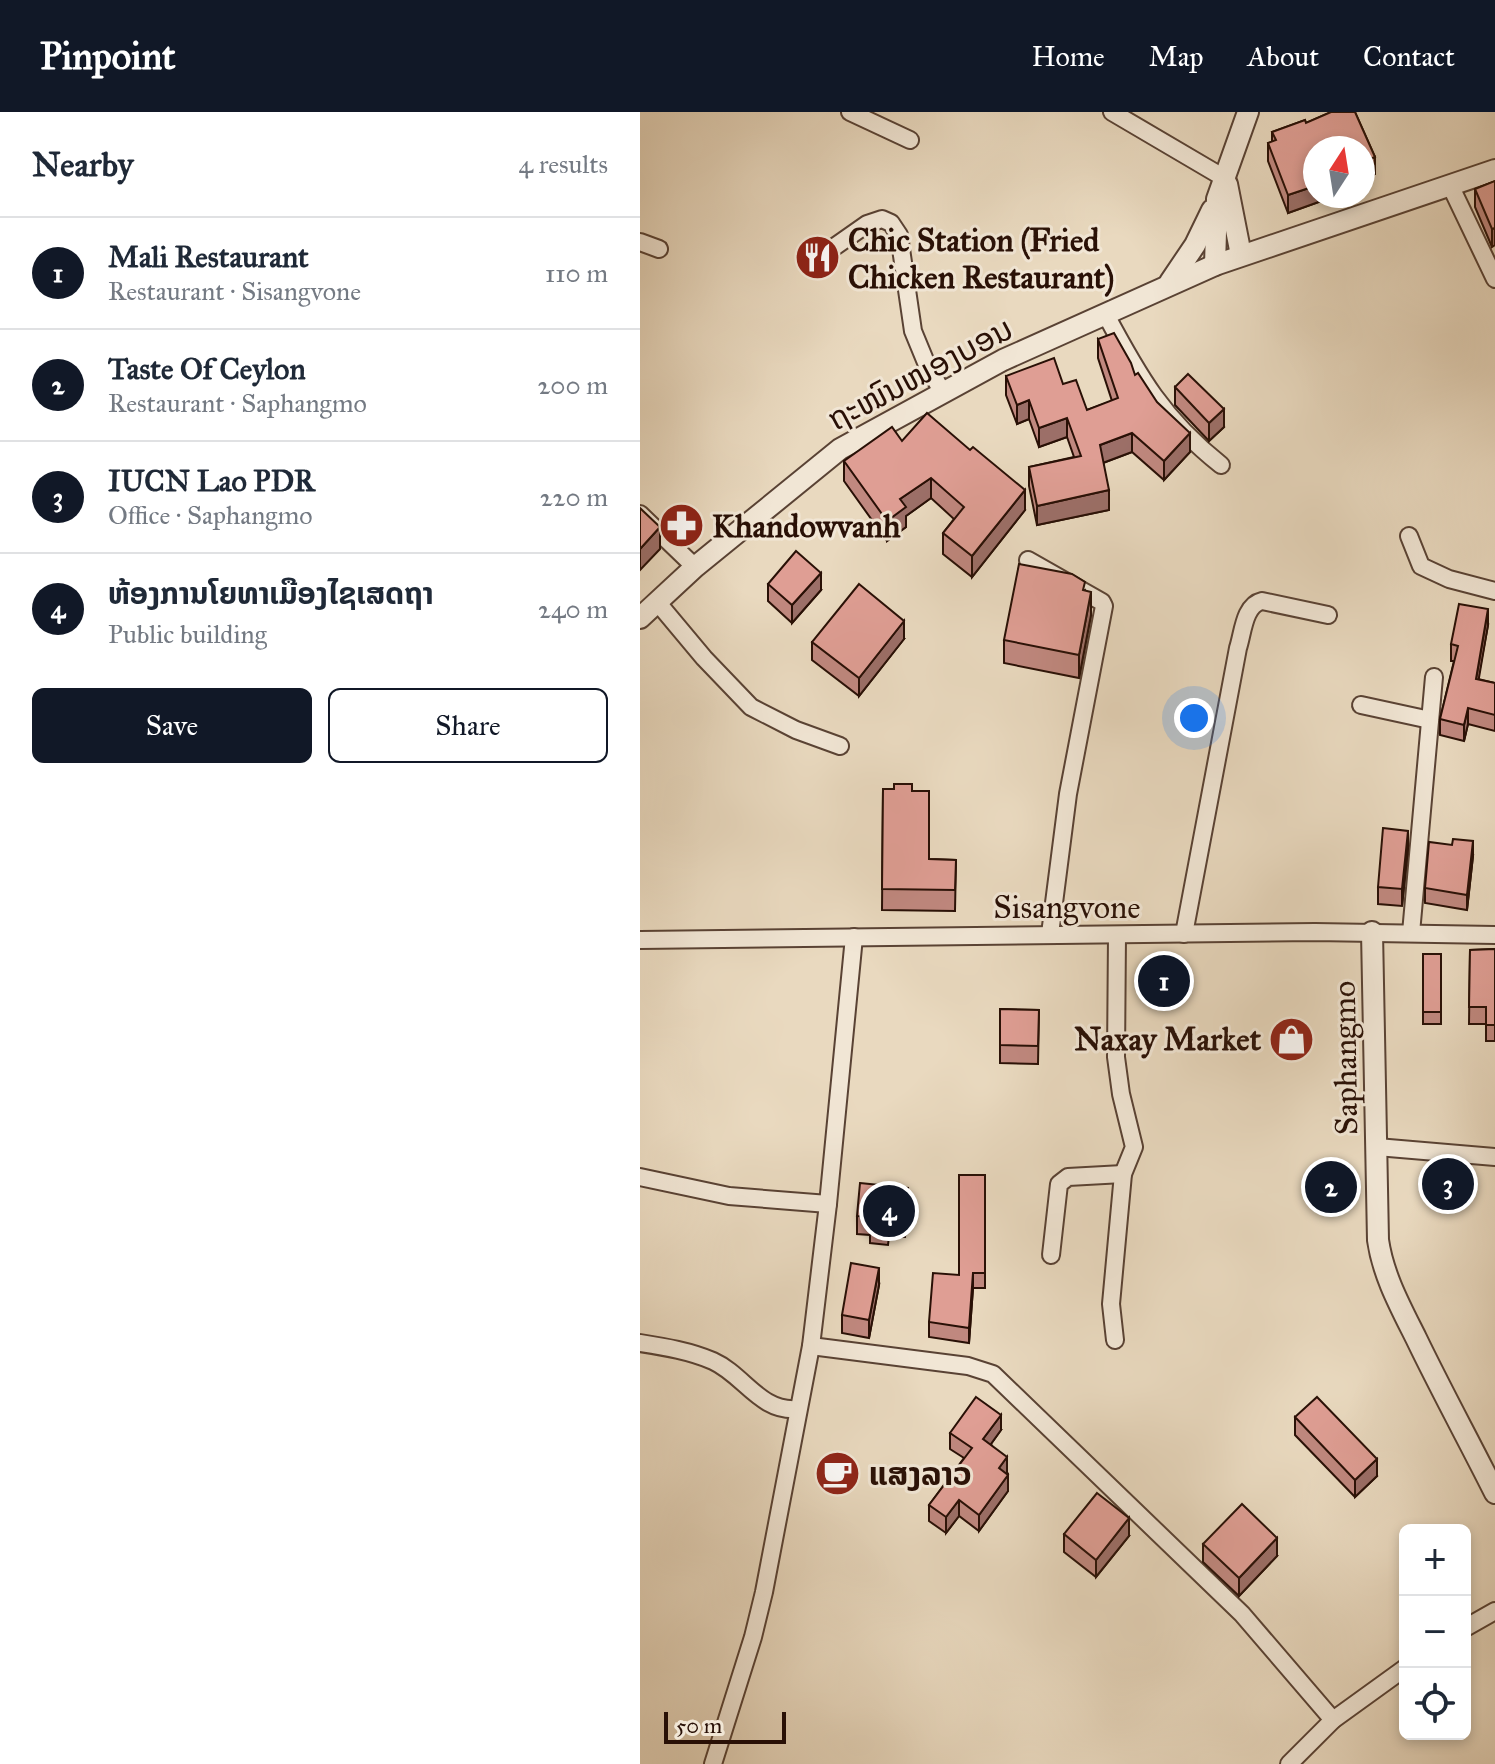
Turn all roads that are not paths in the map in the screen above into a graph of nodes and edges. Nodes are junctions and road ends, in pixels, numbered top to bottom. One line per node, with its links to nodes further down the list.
1 (850, 112): 4 (street)
2 (1112, 112): 6 (street)
3 (1248, 112): 6 (street)
4 (910, 140)
5 (1495, 170): 7 (street, ຖະໜົນໜອງບອນ)
6 (1226, 179): 8 (street); 11 (street)
7 (1450, 185): 11 (street, ຖະໜົນໜອງບອນ); 14 (street)
8 (1217, 199): 13 (street); 15 (street)
9 (640, 242): 10 (street)
10 (659, 249)
11 (1241, 255): 13 (street, ຖະໜົນໜອງບອນ)
12 (810, 264): 17 (street)
13 (1215, 265): 15 (street, ຖະໜົນໜອງບອນ)
14 (1495, 279)
15 (1168, 284): 16 (street, ຖະໜົນໜອງບອນ)
16 (1105, 313): 17 (street, ຖະໜົນໜອງບອນ); 18 (street)
17 (943, 393): 22 (street, ຖະໜົນໜອງບອນ)
18 (1221, 465)
19 (640, 514): 22 (street)
20 (1409, 536): 23 (street)
21 (1028, 560): 33 (street)
22 (695, 567): 24 (street, ຖະໜົນໜອງບອນ)
23 (1495, 591)
24 (658, 603): 26 (street, ຖະໜົນໜອງບອນ); 30 (street)
25 (1328, 615): 34 (street)
26 (640, 618)
27 (1434, 677): 29 (street)
28 (1361, 705): 29 (street)
29 (1430, 720): 32 (street)
30 (840, 746)
31 (1372, 932): 32 (street, Sisangvone); 34 (street, Sisangvone); 39 (street, Saphangmo)
32 (1411, 933): 35 (street, Sisangvone)
33 (1050, 934): 36 (street, Sisangvone); 37 (street, Sisangvone)
34 (1184, 934): 36 (street, Sisangvone)
35 (1495, 935)
36 (1117, 936): 41 (street)
37 (854, 937): 38 (street, Sisangvone); 43 (street)
38 (640, 940)
39 (1377, 1147): 40 (street); 49 (street, Saphangmo)
40 (1495, 1157)
41 (1123, 1174): 44 (street); 45 (street)
42 (640, 1177): 43 (street)
43 (828, 1204): 47 (street)
44 (1051, 1255)
45 (1115, 1340)
46 (640, 1343): 48 (street)
47 (811, 1346): 48 (street); 53 (street)
48 (797, 1409): 54 (street)
49 (1495, 1492)
50 (1495, 1611): 51 (street)
51 (1471, 1625)
52 (1399, 1672): 53 (street)
53 (1333, 1720): 55 (street)
54 (713, 1764)
55 (1289, 1764)

